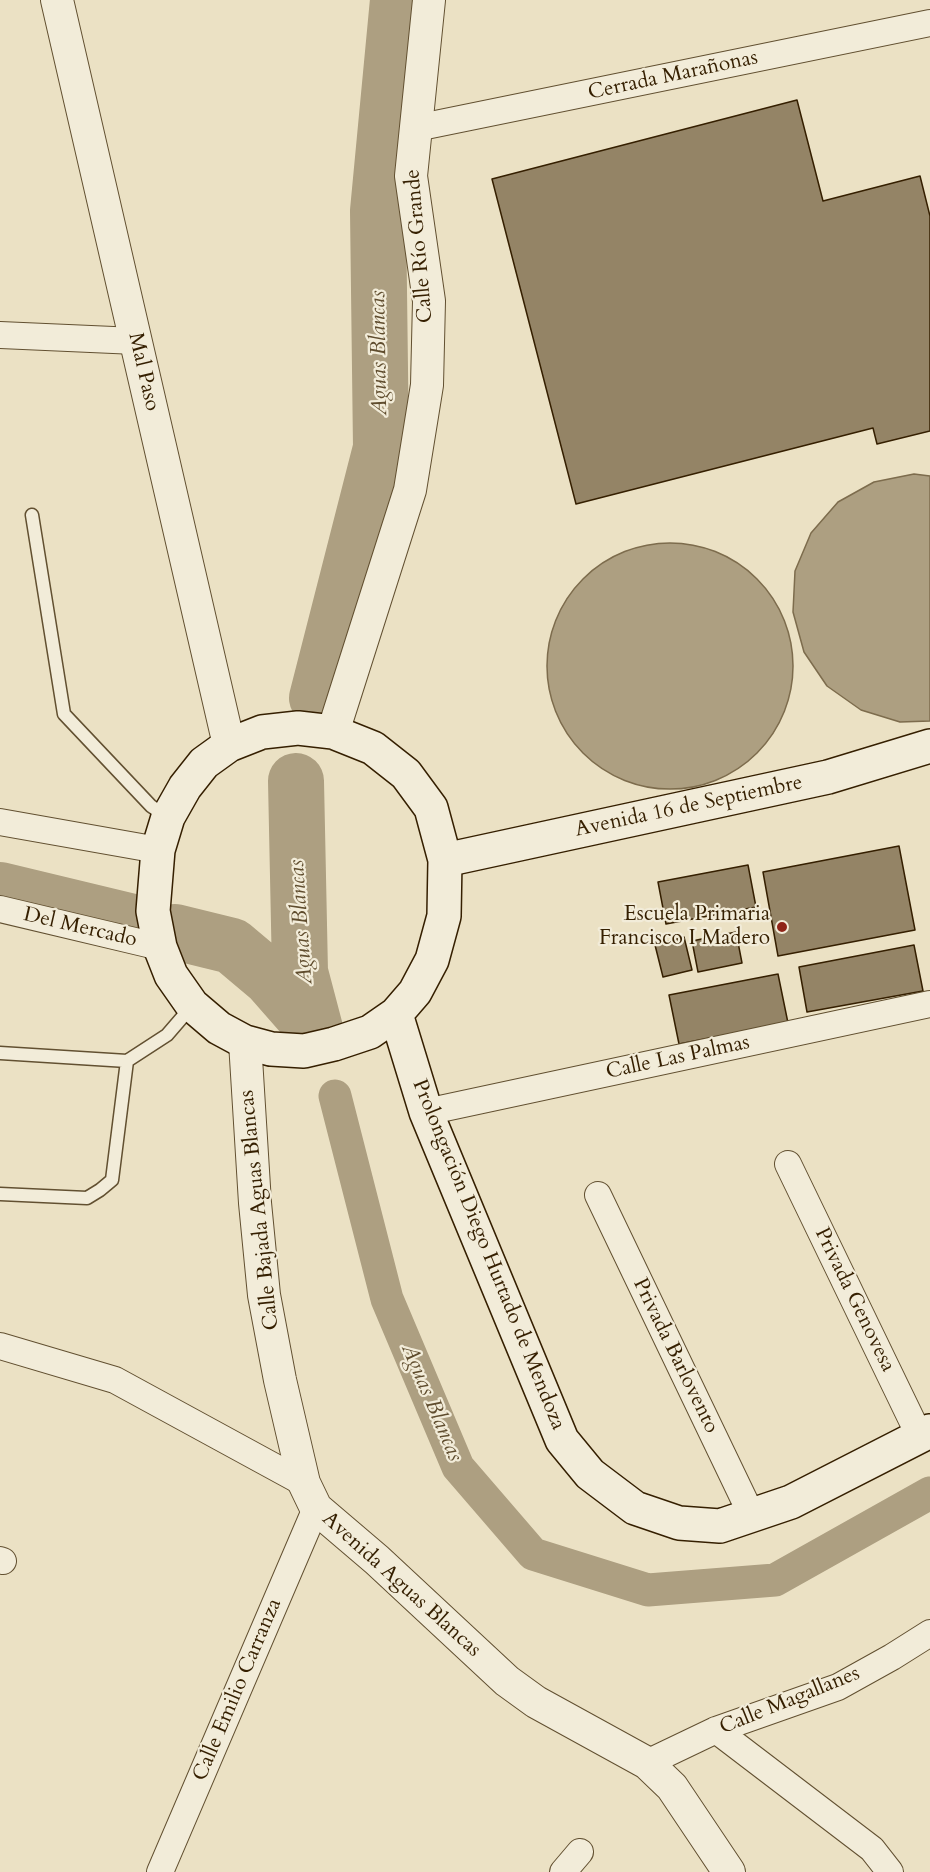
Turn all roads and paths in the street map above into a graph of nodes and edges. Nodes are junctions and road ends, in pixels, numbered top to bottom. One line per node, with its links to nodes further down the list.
1 (57, 0): 6 (street, Mal Paso)
2 (429, 0): 4 (street, Calle Río Grande)
3 (930, 23): 4 (street, Cerrada Marañonas)
4 (416, 128): 8 (street, Calle Río Grande)
5 (0, 335): 6 (street)
6 (136, 341): 9 (street, Mal Paso)
7 (32, 515): 11 (lane)
8 (333, 732): 9 (main road); 14 (main road)
9 (229, 745): 11 (main road)
10 (930, 746): 14 (main road, Avenida 16 de Septiembre)
11 (168, 817): 13 (main road)
12 (0, 822): 13 (street)
13 (158, 850): 16 (main road)
14 (445, 860): 19 (main road)
15 (0, 909): 16 (street, Del Mercado)
16 (160, 947): 18 (main road)
17 (930, 1004): 23 (street, Calle Las Palmas)
18 (192, 1005): 20 (main road); 22 (lane)
19 (396, 1014): 20 (main road); 23 (main road, Prolongación Diego Hurtado de Mendoza)
20 (245, 1042): 29 (street, Calle Bajada Aguas Blancas)
21 (0, 1053): 22 (lane)
22 (127, 1061): 25 (lane)
23 (426, 1112): 30 (main road, Prolongación Diego Hurtado de Mendoza)
24 (788, 1164): 28 (street, Privada Genovesa)
25 (0, 1194)
26 (598, 1195): 30 (street, Privada Barlovento)
27 (0, 1346): 29 (street, Avenida Aguas Blancas)
28 (925, 1434): 30 (main road, Prolongación Diego Hurtado de Mendoza)
29 (310, 1496): 33 (street, Avenida Aguas Blancas); 35 (street, Calle Emilio Carranza)
30 (752, 1516)
31 (930, 1633): 32 (street, Calle Magallanes)
32 (716, 1730): 33 (street, Calle Magallanes); 38 (street)
33 (647, 1763): 37 (street, Avenida Aguas Blancas)
34 (580, 1852): 36 (street)
35 (160, 1872)
36 (563, 1872)
37 (729, 1872)
38 (890, 1872)

